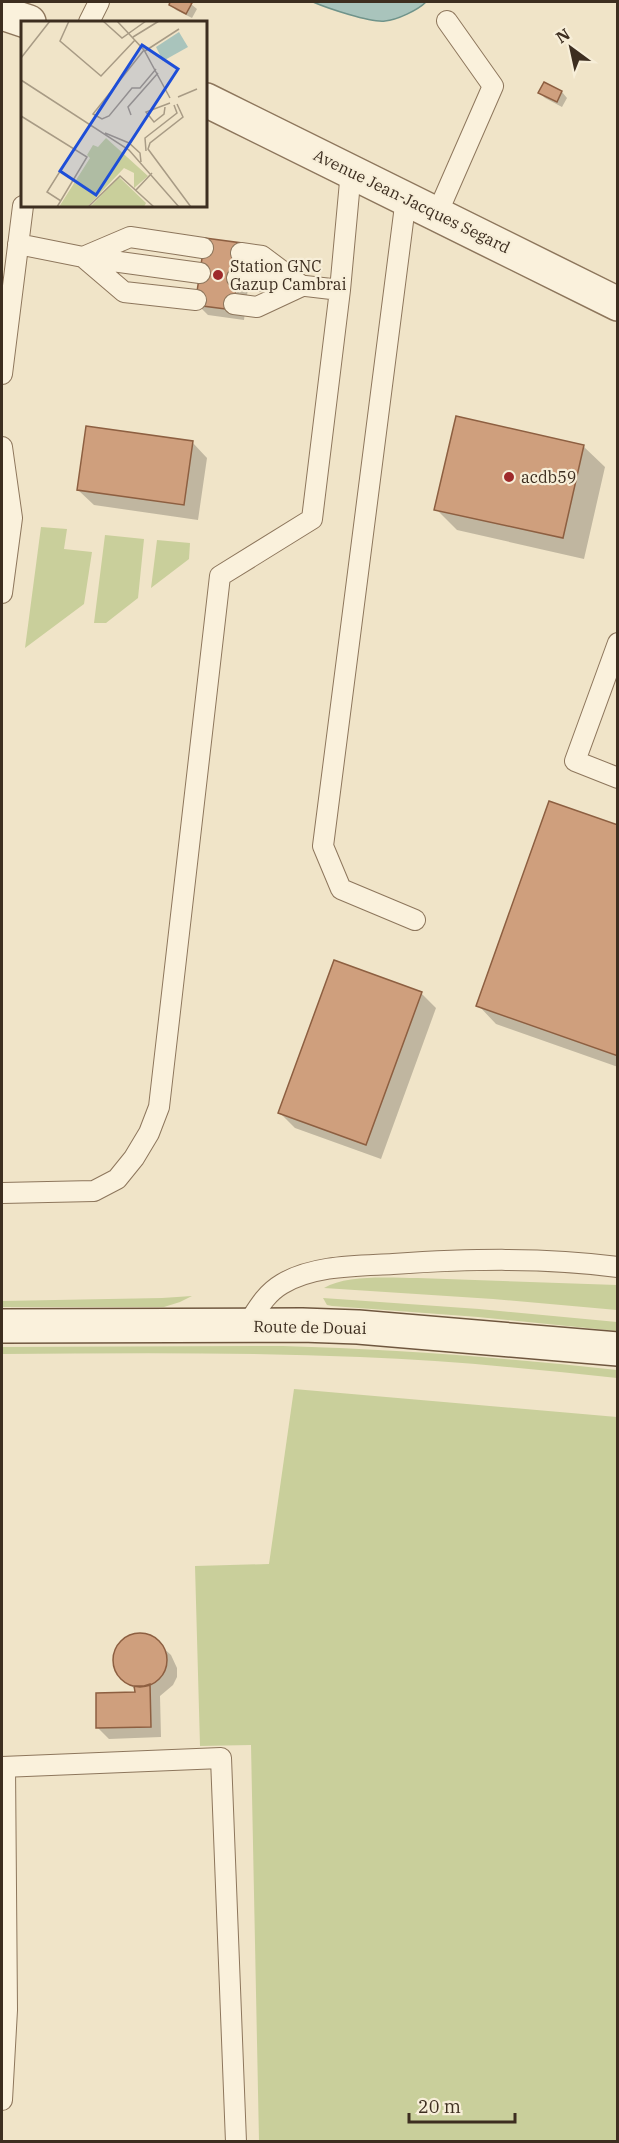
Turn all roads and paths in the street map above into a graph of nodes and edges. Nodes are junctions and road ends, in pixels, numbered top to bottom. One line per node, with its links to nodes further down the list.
1 (99, 2): 4 (lane)
2 (2, 13): 3 (main road)
3 (27, 21)
4 (90, 21)
5 (447, 21): 10 (lane)
6 (207, 100): 7 (main road, Avenue Jean-Jacques Segard)
7 (351, 171): 8 (main road, Avenue Jean-Jacques Segard); 18 (lane)
8 (405, 198): 10 (main road, Avenue Jean-Jacques Segard); 27 (lane)
9 (23, 207): 11 (lane)
10 (437, 214): 21 (main road, Avenue Jean-Jacques Segard)
11 (18, 243): 14 (lane); 22 (lane)
12 (203, 248): 14 (lane)
13 (241, 253): 17 (lane)
14 (82, 257): 15 (lane); 19 (lane)
15 (200, 273)
16 (237, 278): 17 (lane)
17 (302, 286): 18 (lane); 20 (lane)
18 (340, 290): 28 (lane)
19 (196, 300)
20 (234, 304)
21 (618, 304)
22 (2, 374)
23 (2, 447): 24 (lane)
24 (2, 593)
25 (618, 643): 26 (lane)
26 (618, 778)
27 (415, 920)
28 (2, 1193)
29 (618, 1267): 30 (lane)
30 (247, 1325): 31 (main road, Route de Douai); 32 (main road, Route de Douai)
31 (2, 1326)
32 (618, 1349)
33 (3, 1767): 34 (lane); 35 (lane)
34 (2, 2100)
35 (236, 2142)

